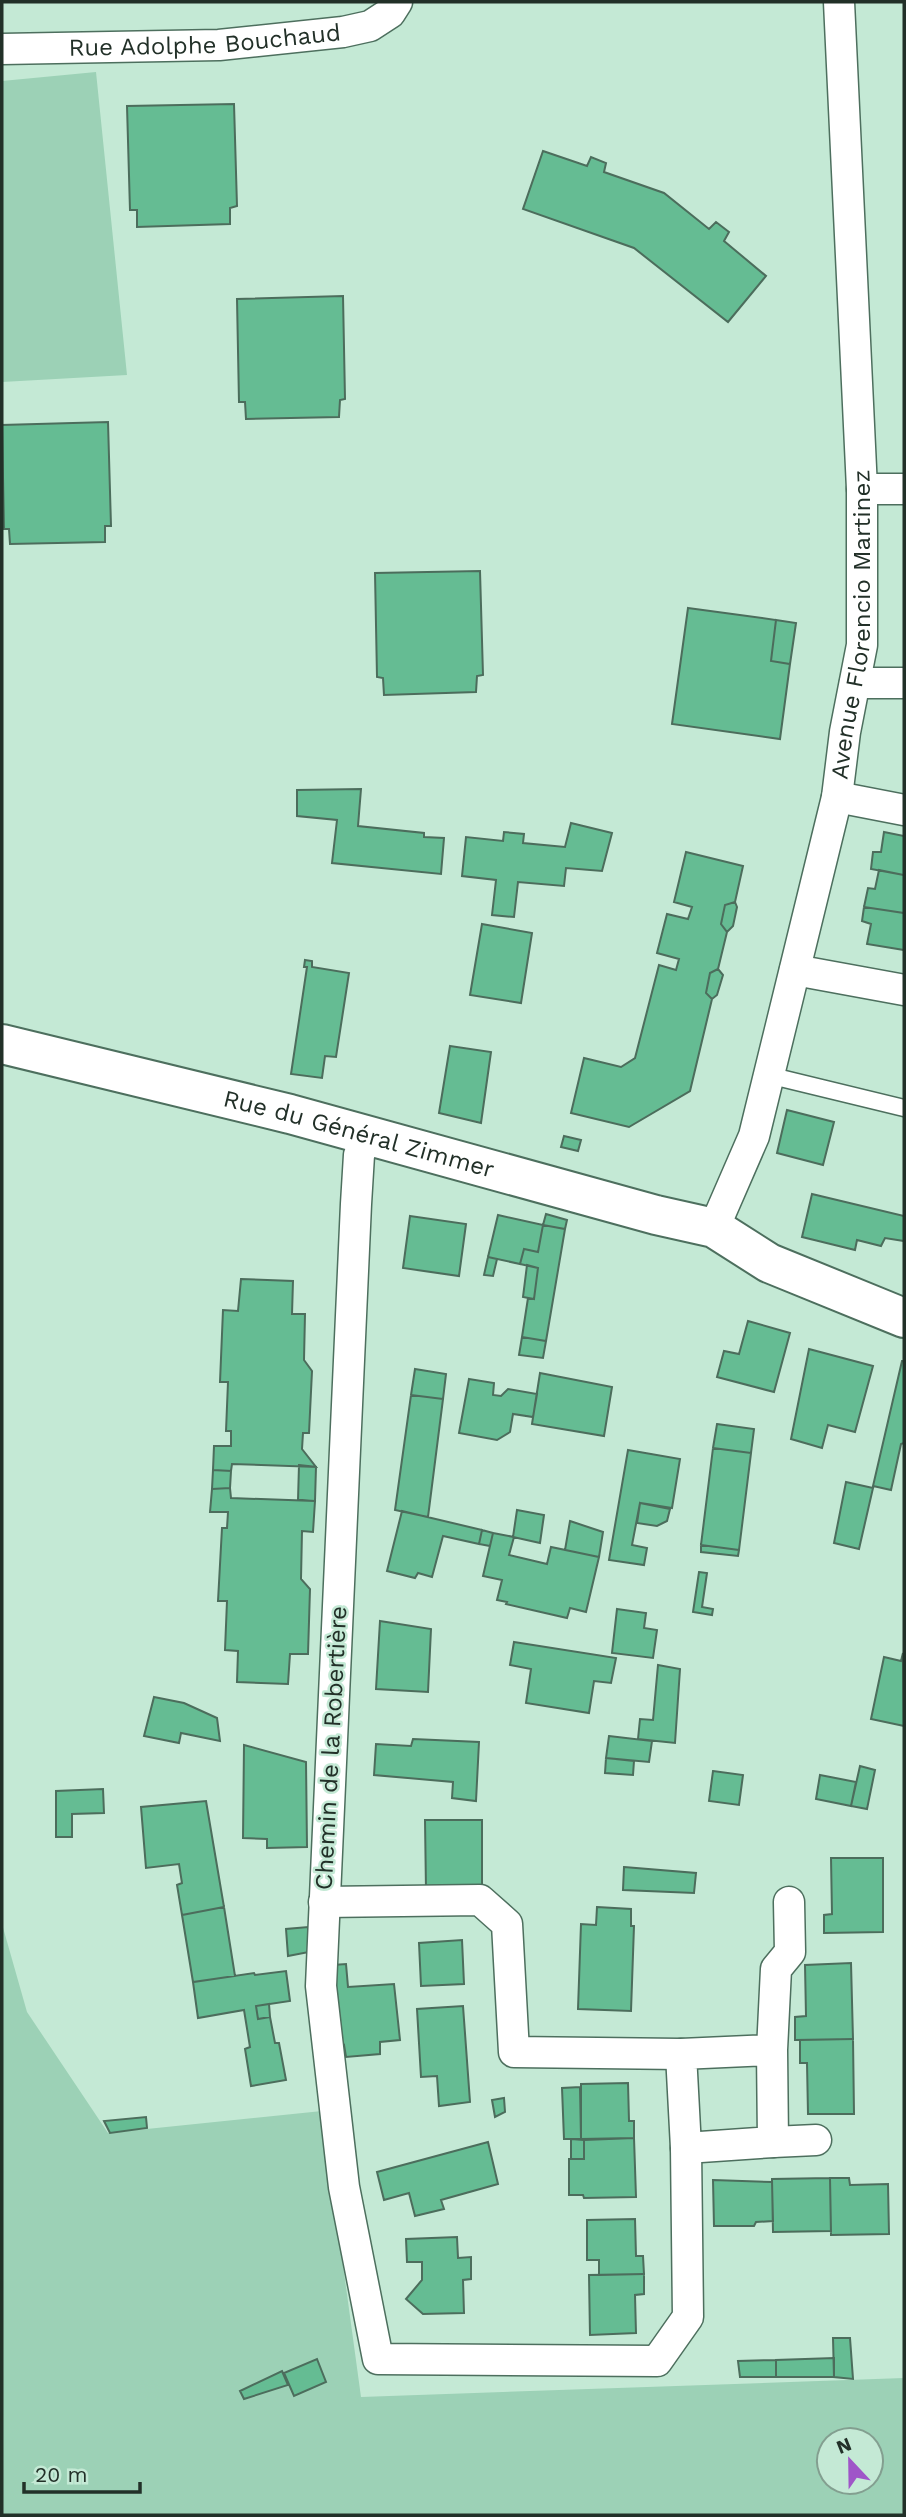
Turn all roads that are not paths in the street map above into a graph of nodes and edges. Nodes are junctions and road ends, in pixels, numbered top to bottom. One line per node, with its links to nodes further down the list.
1 (397, 2): 3 (street, Rue Adolphe Bouchaud)
2 (839, 2): 4 (street, Avenue Florencio Martinez)
3 (2, 49)
4 (862, 489): 5 (street); 7 (street, Avenue Florencio Martinez)
5 (904, 489)
6 (904, 683): 7 (street)
7 (855, 684): 8 (street, Avenue Florencio Martinez)
8 (837, 797): 9 (street); 10 (street, Avenue Florencio Martinez)
9 (904, 810)
10 (795, 970): 11 (street); 13 (street, Avenue Florencio Martinez)
11 (904, 990)
12 (2, 1044): 15 (street, Rue du Général Zimmer)
13 (768, 1074): 14 (lane); 16 (street, Avenue Florencio Martinez)
14 (904, 1108)
15 (368, 1135): 16 (street, Rue du Général Zimmer); 18 (street, Chemin de la Robertière)
16 (713, 1228): 17 (street, Rue du Général Zimmer)
17 (904, 1318)
18 (324, 1902): 21 (street); 24 (street, Chemin de la Robertière)
19 (789, 1902): 20 (street)
20 (772, 2050): 21 (street); 23 (street)
21 (681, 2054): 24 (street)
22 (816, 2140): 23 (street)
23 (773, 2142): 24 (street)
24 (686, 2148)

